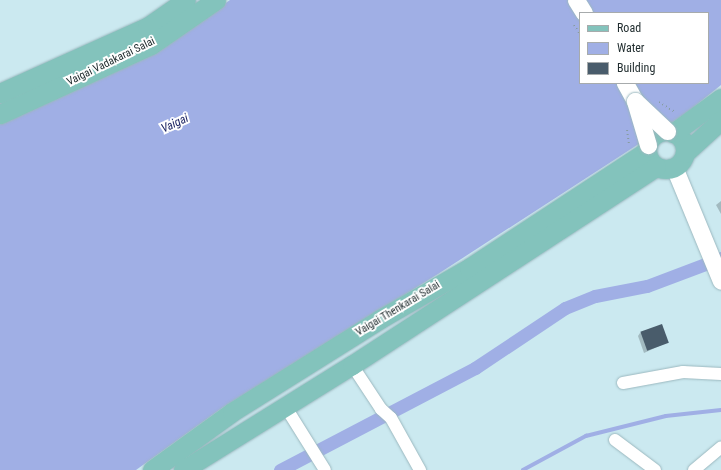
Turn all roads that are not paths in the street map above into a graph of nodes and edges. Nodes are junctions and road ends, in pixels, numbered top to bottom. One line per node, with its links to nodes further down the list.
1 (186, 0): 6 (main road, Vaigai Vadakarai Salai)
2 (216, 0): 9 (main road, Vaigai Vadakarai Salai)
3 (576, 0): 4 (main road)
4 (583, 12)
5 (626, 84): 8 (main road)
6 (0, 93)
7 (721, 98): 11 (main road)
8 (635, 101): 11 (main road, bridge); 12 (main road, bridge)
9 (0, 114)
10 (721, 120): 12 (main road, Vaigai Thenkarai Salai)
11 (670, 132): 12 (main road); 12 (main road)
12 (662, 157): 13 (main road); 14 (main road, Vaigai Thenkarai Salai); 20 (main road, Vaigai Thenkarai Salai)
13 (720, 277)
14 (352, 365): 17 (main road, Vaigai Thenkarai Salai); 23 (street)
15 (721, 374): 16 (street)
16 (623, 383)
17 (285, 406): 21 (main road, Vaigai Thenkarai Salai); 22 (street)
18 (615, 440): 24 (street)
19 (721, 447): 25 (street)
20 (152, 470)
21 (183, 470)
22 (325, 470)
23 (420, 470)
24 (655, 470)
25 (694, 470)

